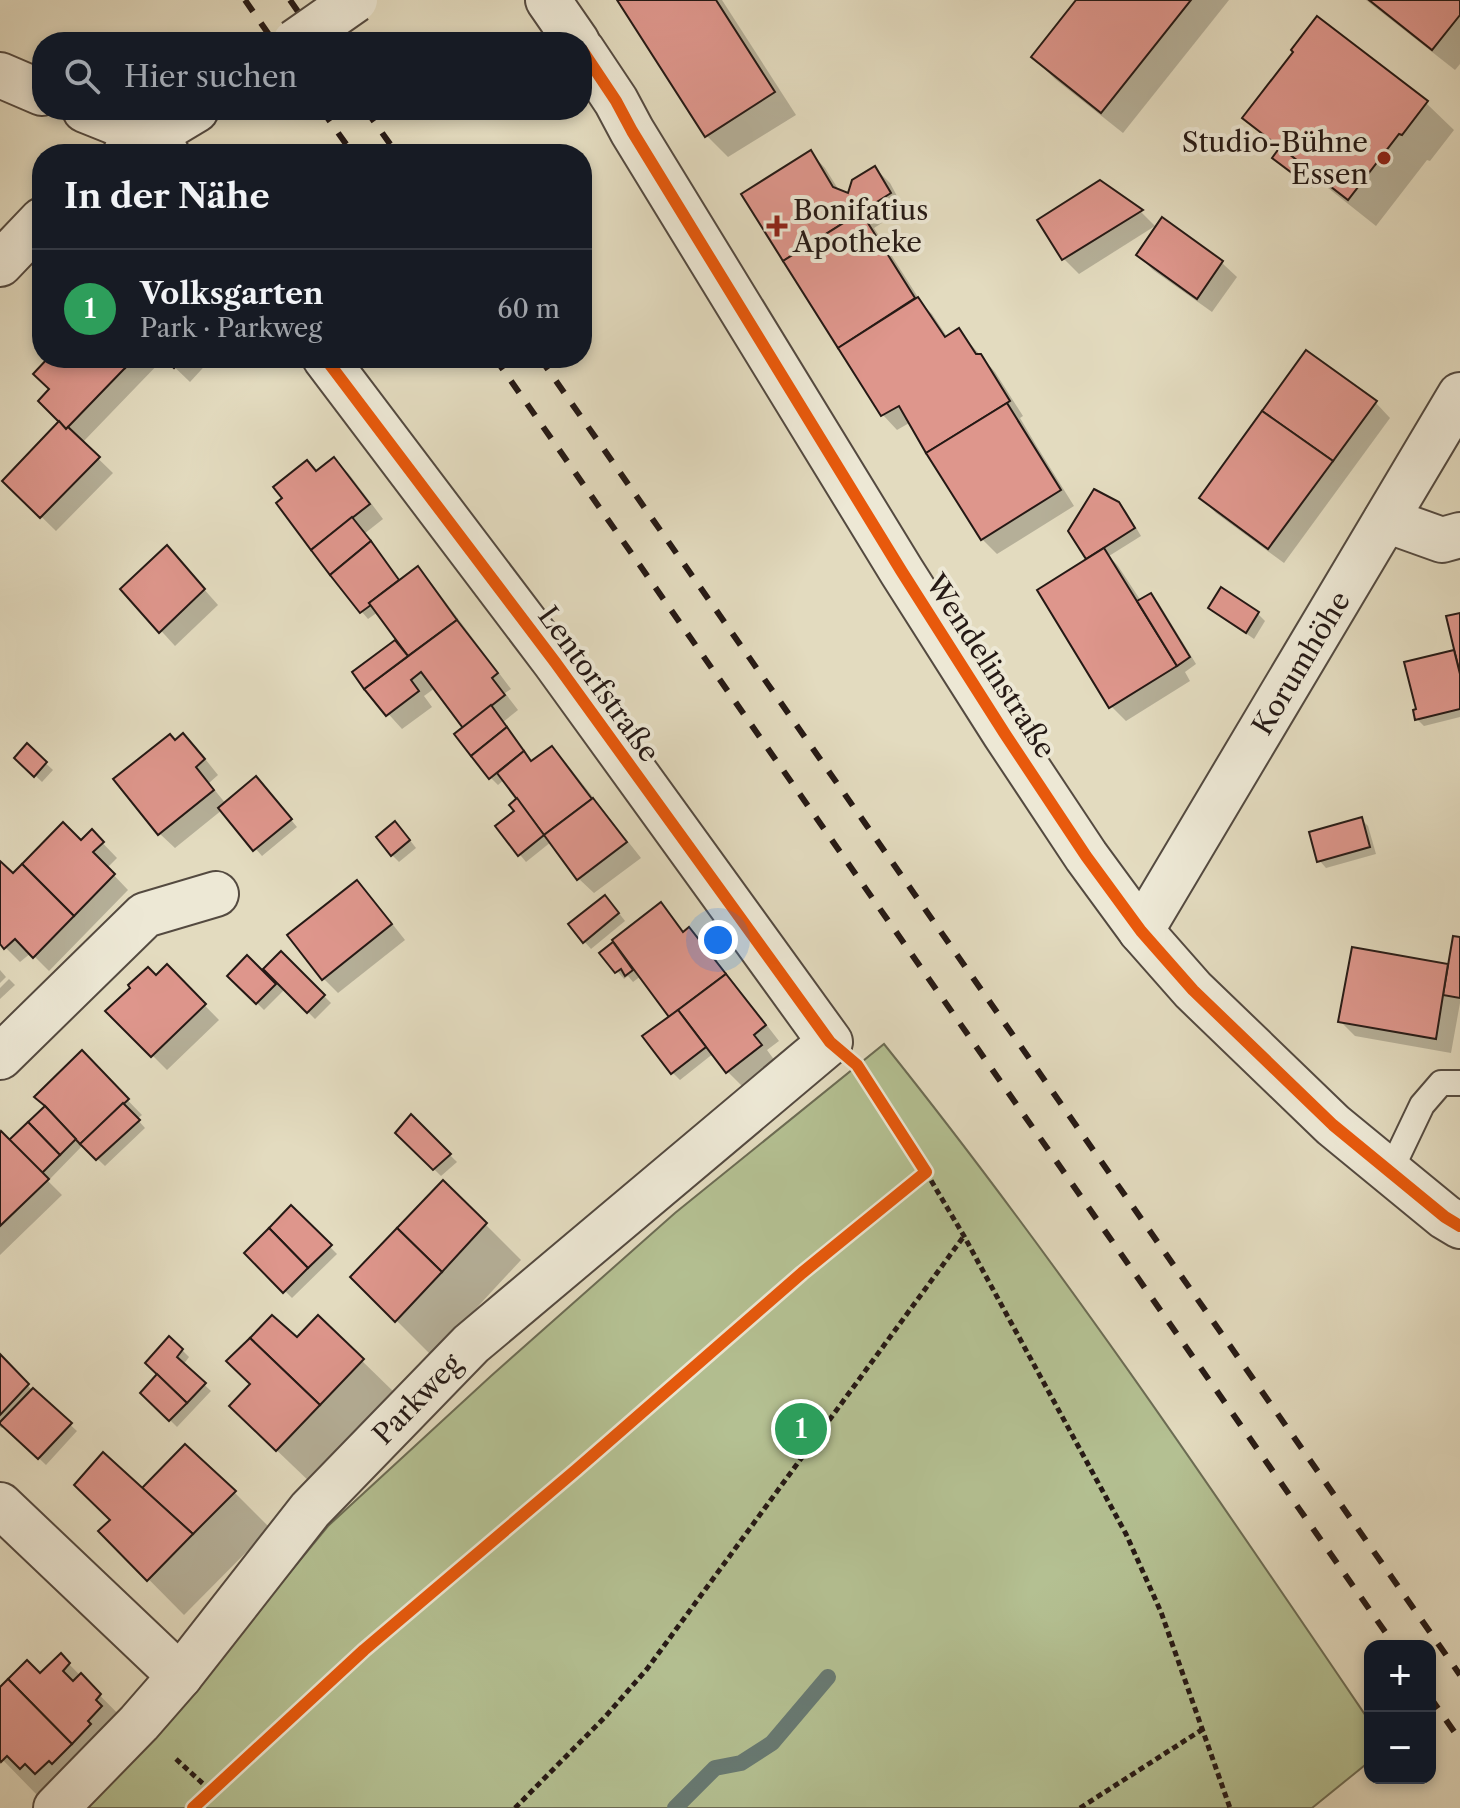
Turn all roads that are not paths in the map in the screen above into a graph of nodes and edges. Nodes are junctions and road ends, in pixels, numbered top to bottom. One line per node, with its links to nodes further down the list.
1 (355, 0): 3 (street, bridge)
2 (548, 0): 4 (street)
3 (309, 32)
4 (570, 32)
5 (592, 65): 19 (street, Wendelinstraße)
6 (0, 75): 7 (street)
7 (32, 89)
8 (101, 120): 10 (street)
9 (183, 120): 11 (street)
10 (140, 144)
11 (151, 144)
12 (32, 230): 13 (street)
13 (0, 264)
14 (333, 368): 20 (street, Lentorfstraße)
15 (1460, 395): 16 (street, Korumhöhe)
16 (1386, 520): 17 (street); 19 (street, Korumhöhe)
17 (1460, 535)
18 (216, 894): 21 (street)
19 (1141, 931): 23 (street, Wendelinstraße)
20 (830, 1042): 26 (street, Parkweg)
21 (0, 1057)
22 (1460, 1083): 23 (lane)
23 (1390, 1172): 24 (street, Wendelinstraße)
24 (1460, 1226)
25 (0, 1505): 26 (street)
26 (180, 1676): 27 (street, Parkweg)
27 (56, 1808)

